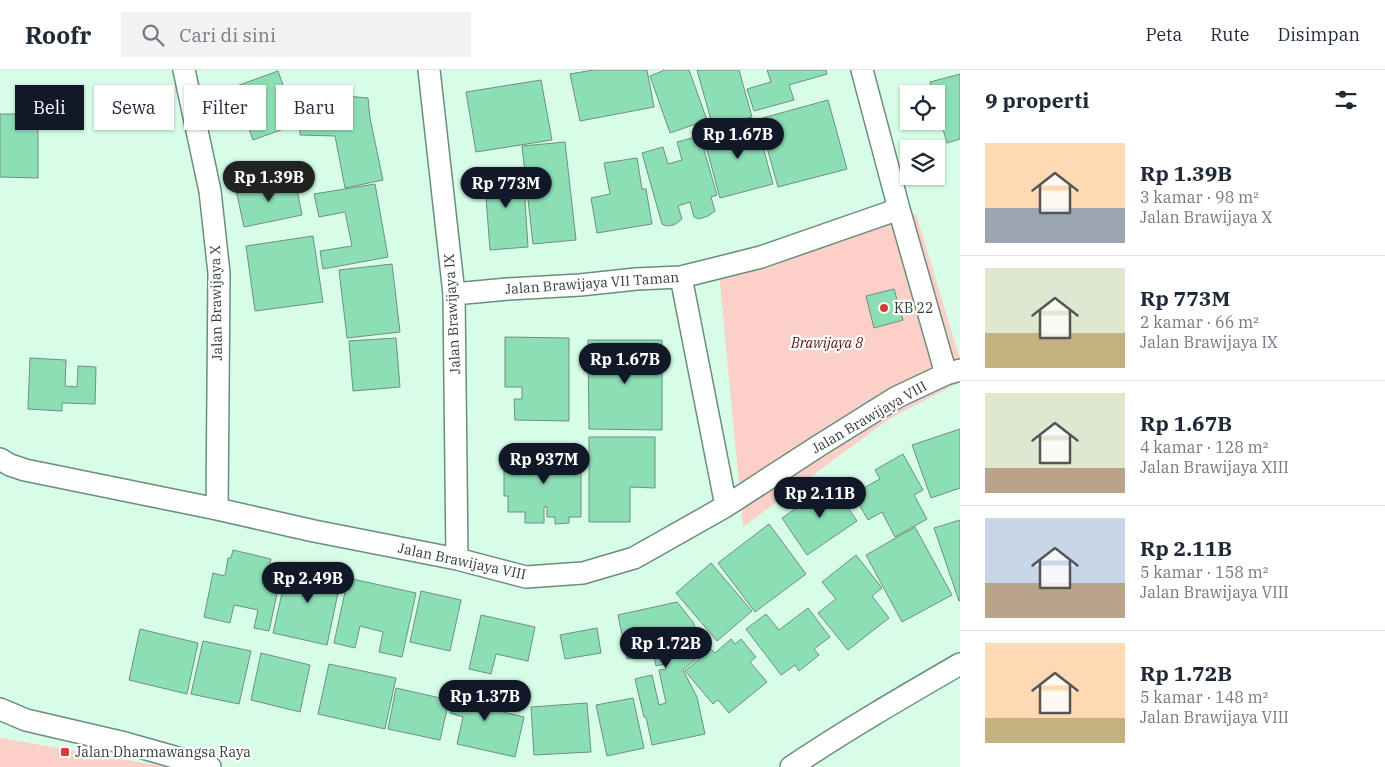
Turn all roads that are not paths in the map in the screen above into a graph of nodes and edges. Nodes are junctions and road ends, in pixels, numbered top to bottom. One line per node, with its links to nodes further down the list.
1 (184, 70): 10 (street, Jalan Brawijaya X)
2 (429, 70): 6 (street, Jalan Brawijaya IX)
3 (862, 70): 4 (street)
4 (899, 209): 5 (street, Jalan Brawijaya VII Taman); 7 (street)
5 (681, 278): 6 (street, Jalan Brawijaya VII Taman); 9 (street)
6 (454, 294): 11 (street, Jalan Brawijaya IX)
7 (953, 372): 9 (street, Jalan Brawijaya VIII)
8 (3, 464): 10 (street, Jalan Brawijaya VIII)
9 (726, 506): 11 (street, Jalan Brawijaya VIII)
10 (216, 509): 11 (street, Jalan Brawijaya VIII)
11 (457, 559)
12 (960, 664): 17 (street)
13 (0, 710): 15 (street)
14 (0, 719): 15 (street)
15 (26, 720): 16 (street)
16 (210, 767)
17 (791, 767)

